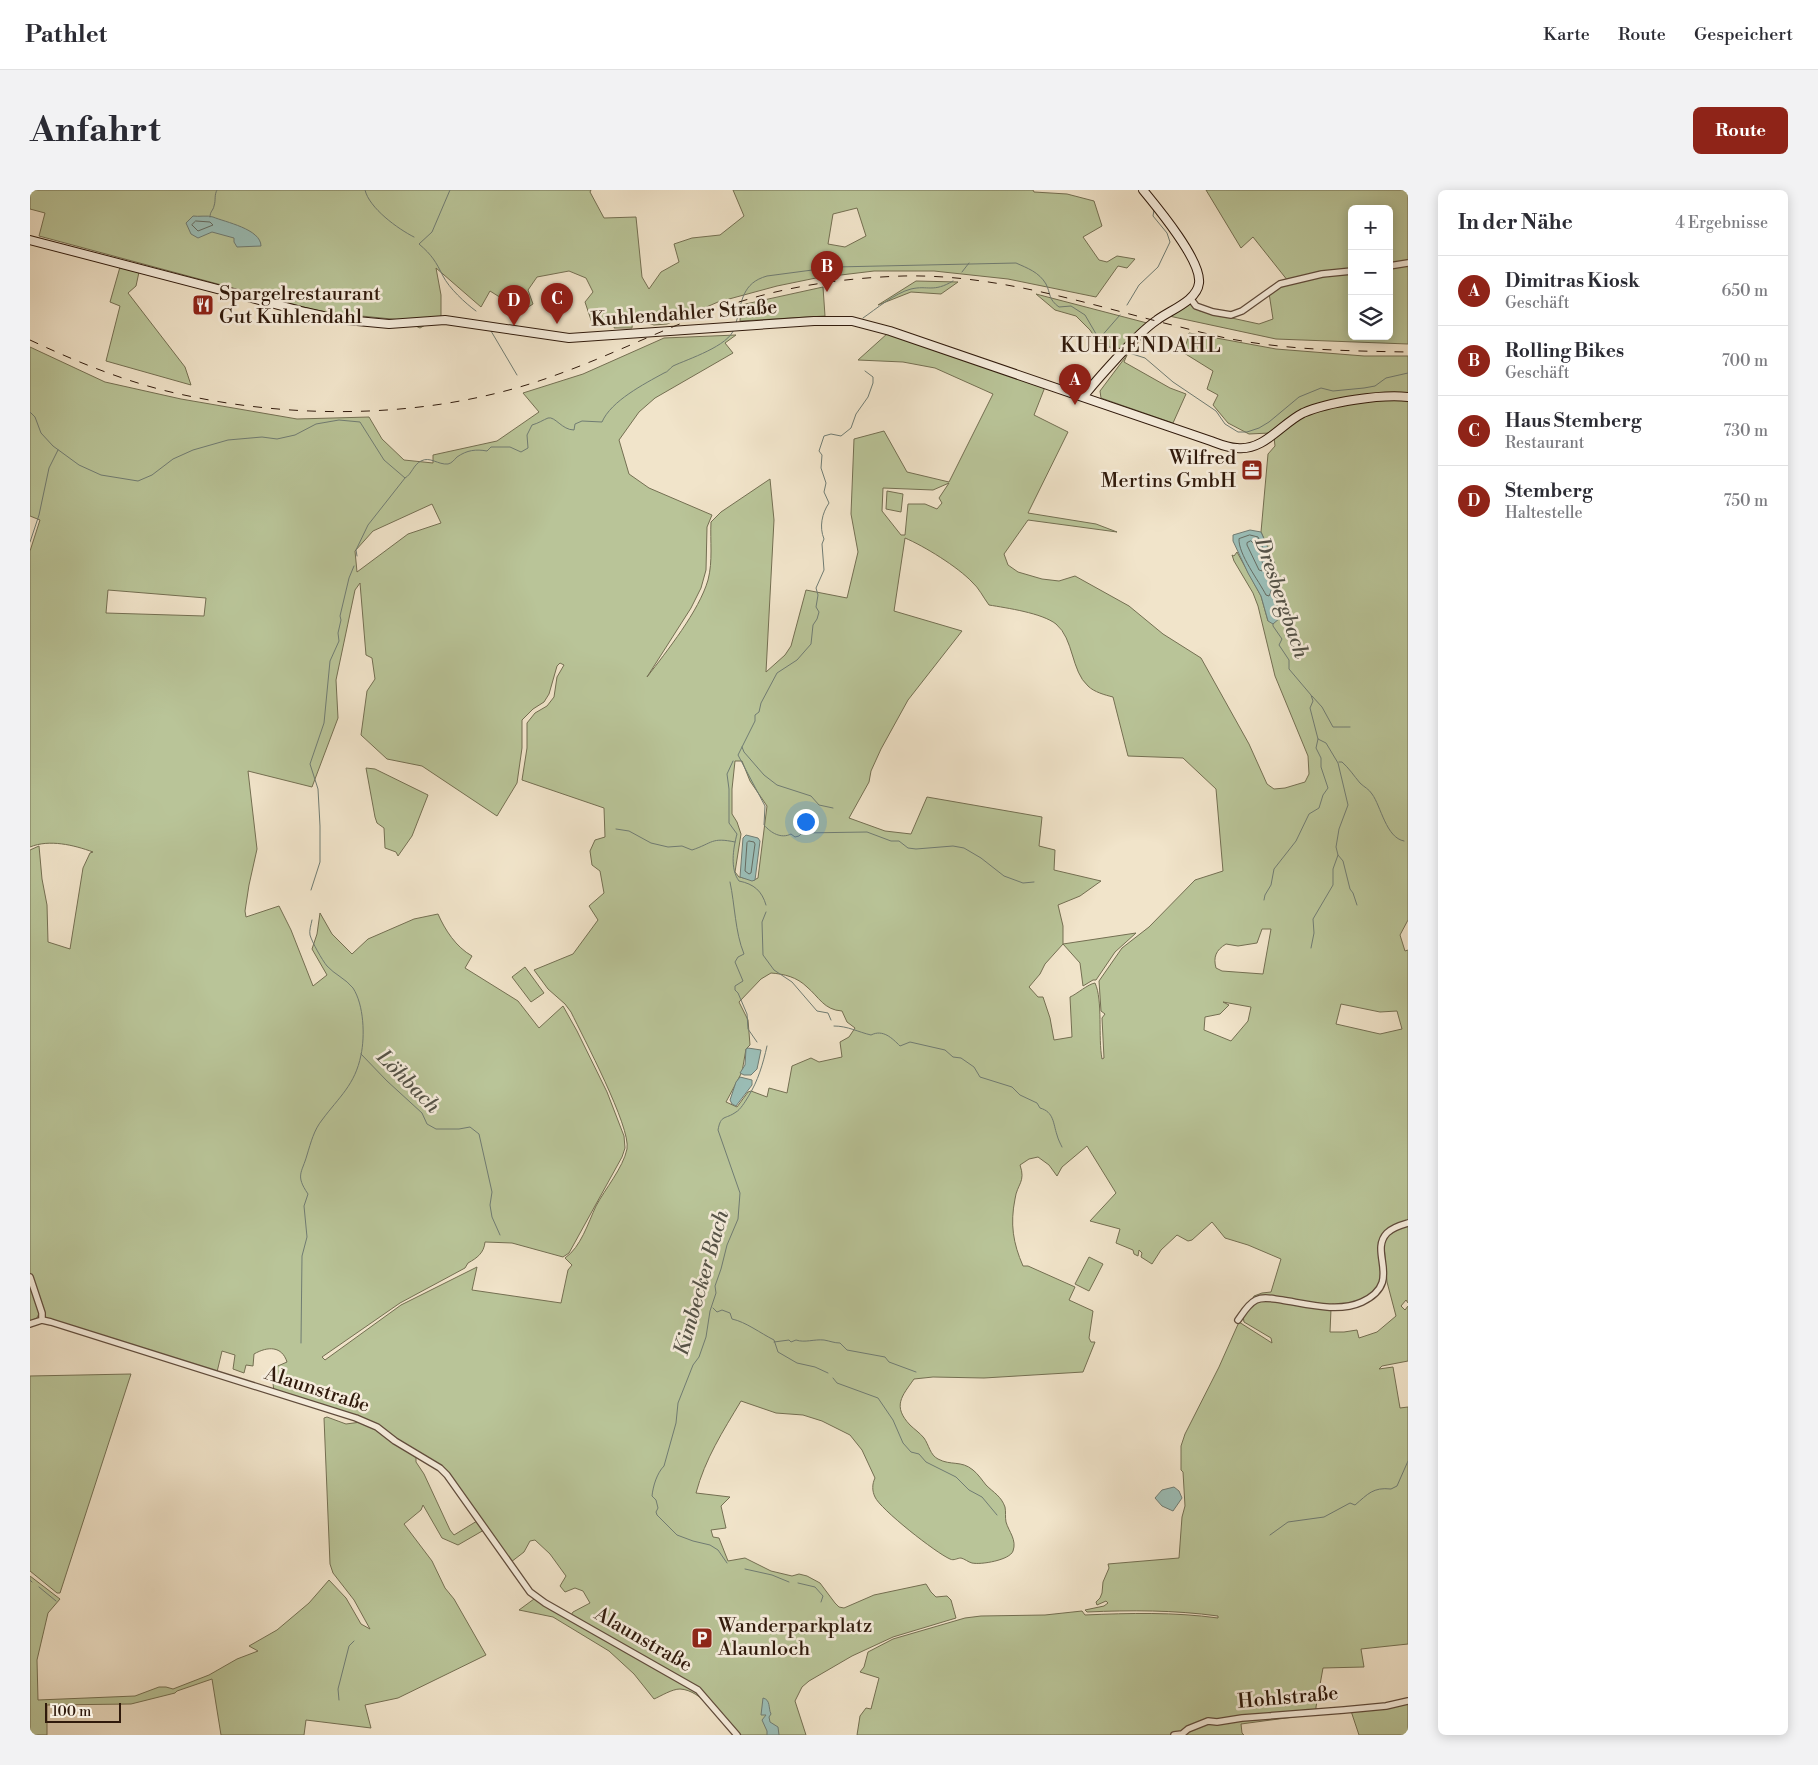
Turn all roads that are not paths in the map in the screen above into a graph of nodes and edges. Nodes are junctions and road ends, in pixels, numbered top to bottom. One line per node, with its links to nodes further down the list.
1 (1143, 190): 6 (main road)
2 (30, 240): 8 (main road, Kuhlendahler Straße)
3 (1408, 263): 4 (street)
4 (1393, 265)
5 (1348, 271): 6 (street)
6 (1190, 298): 7 (main road)
7 (1116, 360): 8 (main road); 10 (main road)
8 (1083, 396): 10 (main road, Kuhlendahler Straße)
9 (1408, 397): 10 (main road, Kuhlendahler Straße)
10 (1092, 400)
11 (1408, 1223): 14 (street)
12 (30, 1277): 13 (street)
13 (42, 1320): 15 (street); 17 (street, Alaunstraße)
14 (1238, 1320)
15 (30, 1324)
16 (1408, 1701): 18 (street, Hohlstraße)
17 (737, 1735)
18 (1174, 1735)

